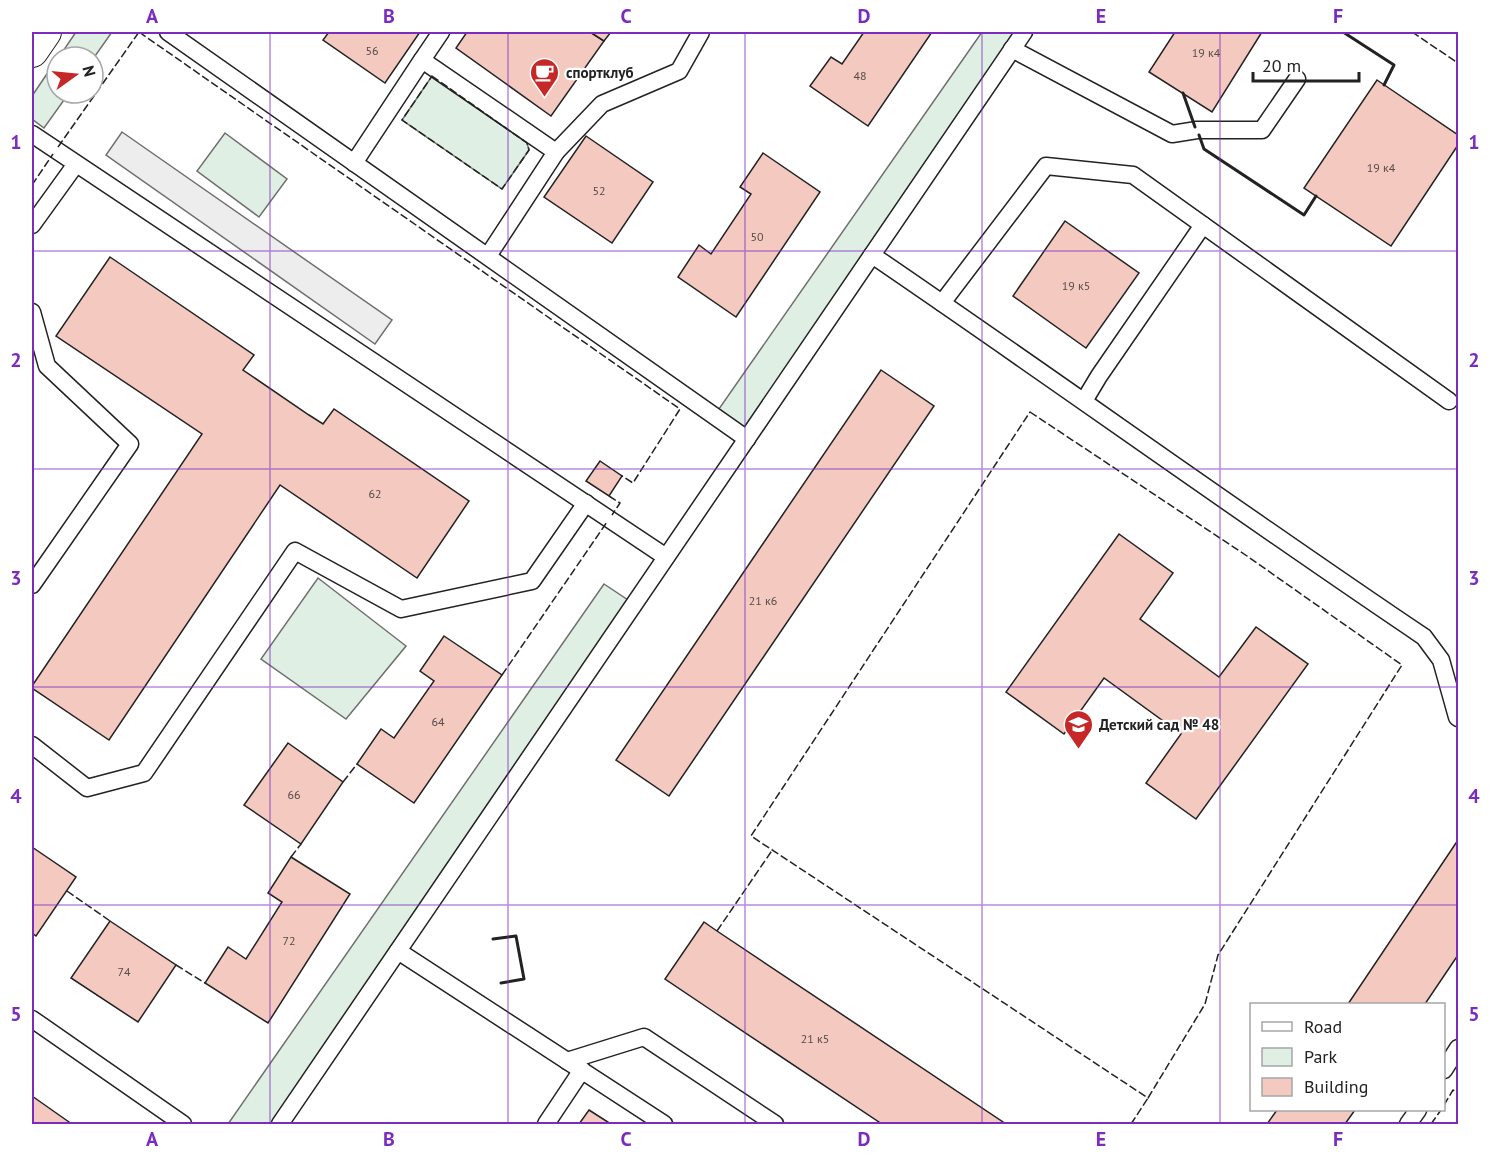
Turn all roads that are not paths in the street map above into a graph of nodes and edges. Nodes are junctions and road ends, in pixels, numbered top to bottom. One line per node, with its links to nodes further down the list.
1 (45, 32): 7 (street)
2 (168, 32): 12 (lane)
3 (441, 32): 8 (lane)
4 (700, 32): 11 (lane)
5 (1024, 32): 6 (lane)
6 (1012, 49): 9 (lane); 16 (lane)
7 (32, 51)
8 (422, 60): 11 (lane); 12 (lane)
9 (1297, 80)
10 (32, 134): 13 (lane)
11 (556, 152): 17 (lane)
12 (354, 163): 17 (lane)
13 (76, 164): 14 (lane); 23 (lane)
14 (32, 225)
15 (1203, 225): 18 (lane); 20 (lane); 21 (lane)
16 (872, 255): 18 (lane); 22 (lane)
17 (488, 256): 22 (lane)
18 (942, 303): 20 (lane)
19 (32, 312): 25 (lane)
20 (1084, 401): 26 (lane)
21 (1449, 401)
22 (747, 439): 24 (lane)
23 (586, 503): 24 (lane); 27 (lane)
24 (666, 557): 28 (lane)
25 (32, 585)
26 (1458, 718)
27 (32, 745)
28 (398, 951): 31 (lane); 35 (lane)
29 (32, 1019): 34 (lane)
30 (1458, 1047): 32 (lane)
31 (574, 1066): 36 (lane); 37 (lane); 38 (lane)
32 (1445, 1067)
33 (1417, 1111): 39 (lane)
34 (183, 1125)
35 (280, 1125)
36 (546, 1125)
37 (664, 1125)
38 (775, 1125)
39 (1408, 1125)

